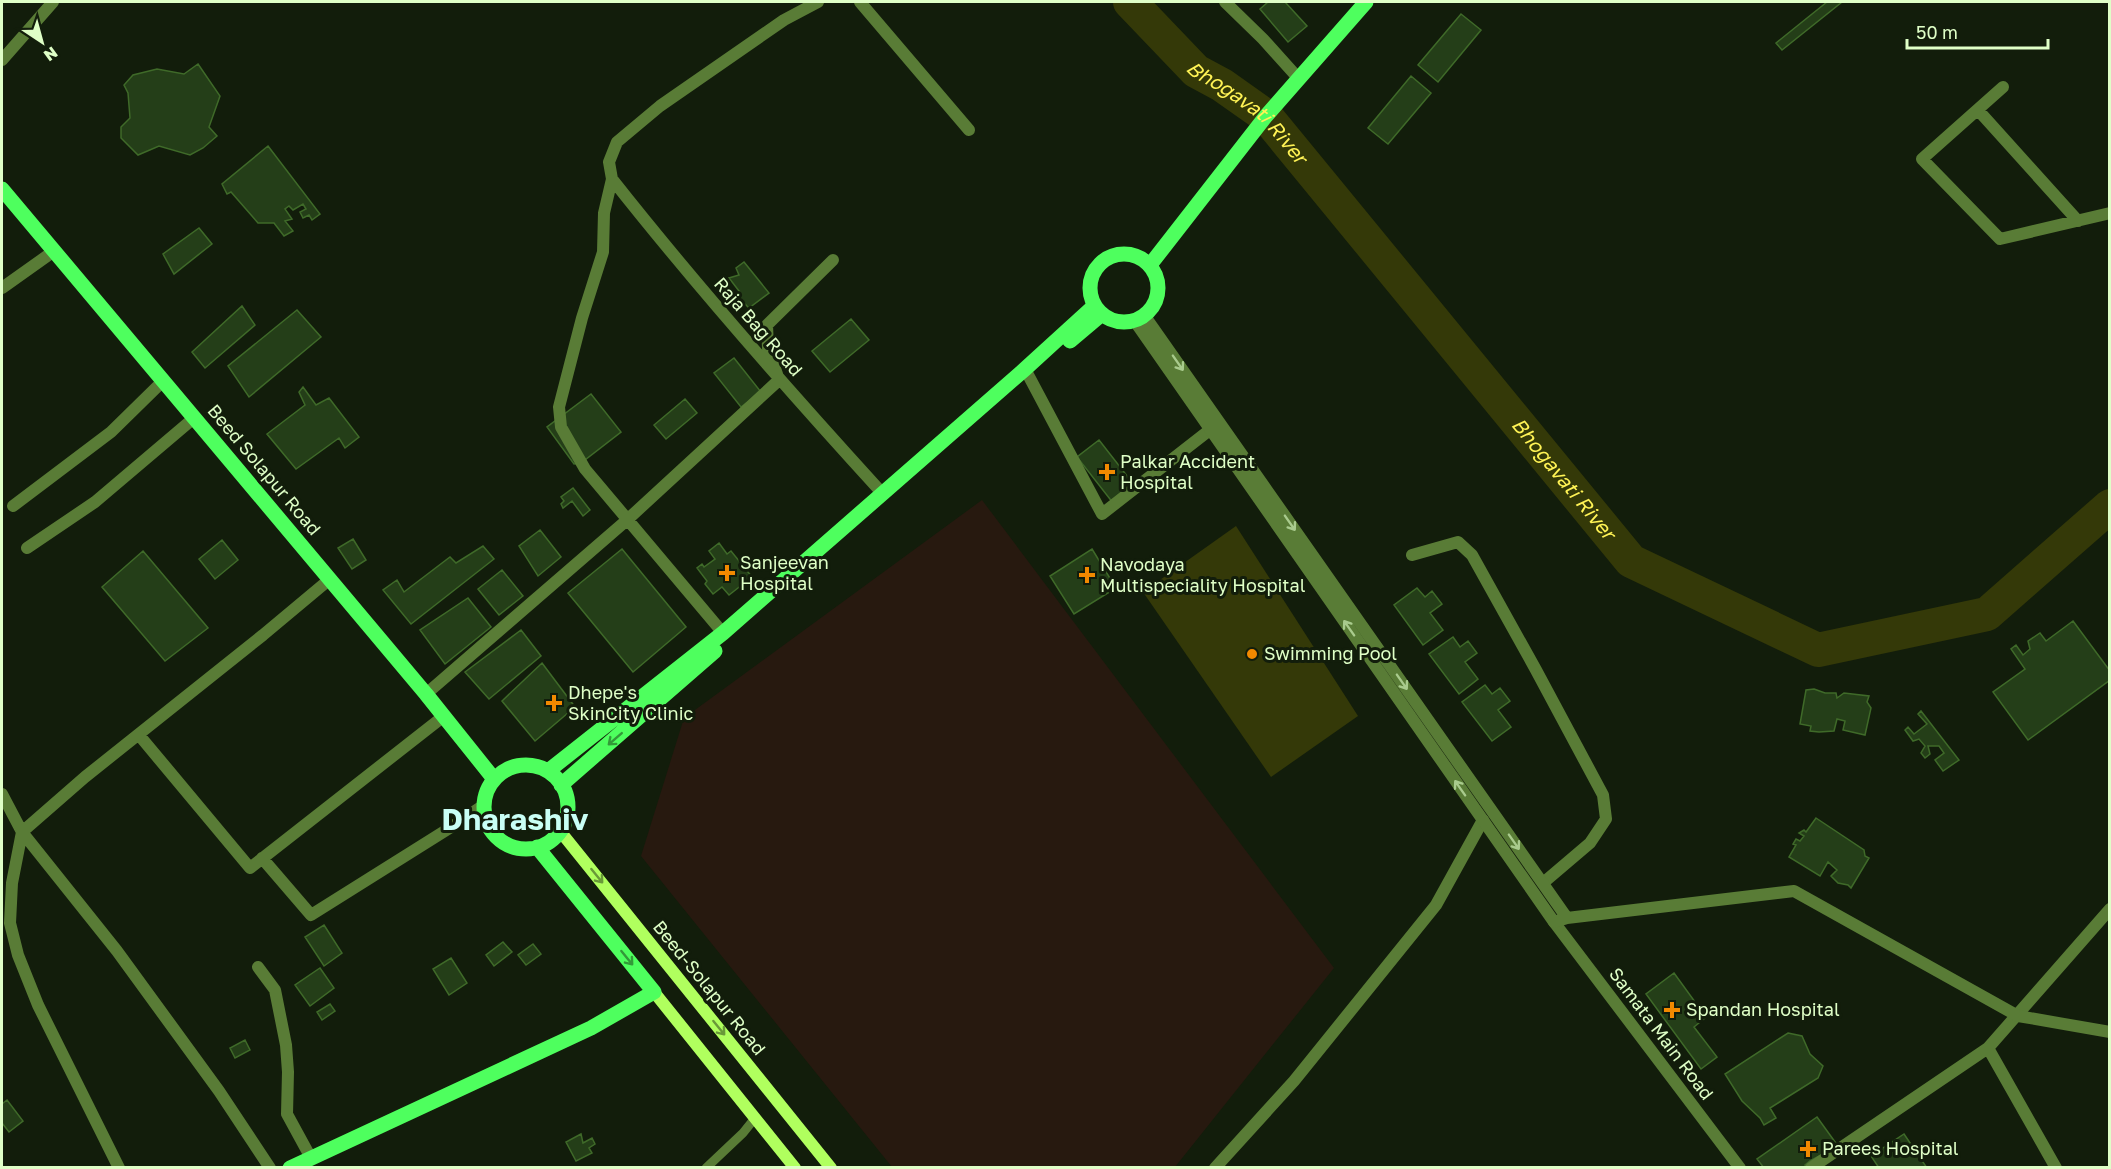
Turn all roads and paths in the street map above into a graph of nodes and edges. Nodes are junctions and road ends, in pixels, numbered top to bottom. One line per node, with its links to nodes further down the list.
1 (53, 2): 6 (street)
2 (818, 2): 11 (street)
3 (860, 2): 10 (street)
4 (1225, 2): 7 (street)
5 (1366, 2): 7 (main road)
6 (2, 60)
7 (1299, 79): 17 (main road)
8 (2003, 87): 9 (street)
9 (1978, 110): 14 (street); 14 (street)
10 (969, 130)
11 (612, 179): 22 (street, Raja Bag Road); 28 (street)
12 (2, 189): 15 (main road, Beed Solapur Road)
13 (2109, 213): 14 (street)
14 (2078, 221)
15 (54, 251): 18 (street); 23 (main road, Beed Solapur Road)
16 (833, 260): 22 (street)
17 (1150, 265): 19 (main road); 20 (main road)
18 (2, 288)
19 (1098, 310): 20 (main road); 21 (main road)
20 (1139, 318): 25 (street, Samata Main Road); 46 (street, one-way to 46)
21 (1027, 373): 25 (street); 26 (main road); 38 (main road, one-way to 38)
22 (779, 380): 26 (street, Raja Bag Road); 28 (street)
23 (163, 381): 24 (main road, Beed Solapur Road); 27 (street)
24 (194, 418): 29 (street); 31 (main road, Beed Solapur Road)
25 (1212, 429): 41 (street, Samata Main Road, one-way to 25)
26 (883, 494): 32 (main road)
27 (13, 506)
28 (627, 520): 32 (street); 33 (street)
29 (27, 548)
30 (1412, 555): 46 (street)
31 (330, 579): 33 (main road, Beed Solapur Road); 35 (street)
32 (723, 633): 36 (main road)
33 (426, 694): 34 (main road, Beed Solapur Road)
34 (444, 716): 37 (main road, Beed Solapur Road); 45 (street)
35 (139, 735): 43 (street); 45 (street)
36 (548, 771): 37 (main road); 38 (main road)
37 (494, 779): 40 (main road)
38 (561, 785): 42 (main road)
39 (2, 794): 43 (street)
40 (484, 805): 44 (main road); 45 (street)
41 (1483, 820): 49 (street, Samata Main Road); 63 (street)
42 (560, 831): 44 (main road); 62 (main road, Beed-Solapur Road, one-way to 62)
43 (22, 832): 57 (street); 58 (street)
44 (537, 847): 51 (main road, one-way to 51)
45 (262, 858)
46 (1543, 883): 48 (street)
47 (2109, 909): 52 (street)
48 (1567, 918): 49 (street); 52 (street)
49 (1554, 922): 64 (street, Samata Main Road)
50 (258, 967): 56 (street)
51 (654, 992): 55 (main road); 56 (main road)
52 (2018, 1017): 53 (street); 54 (street)
53 (2109, 1032)
54 (1988, 1048): 65 (street); 66 (street)
55 (755, 1118): 60 (lane); 61 (main road)
56 (311, 1158): 59 (main road)
57 (119, 1167)
58 (270, 1167)
59 (290, 1167)
60 (706, 1167)
61 (795, 1167)
62 (831, 1167)
63 (1215, 1167)
64 (1740, 1167)
65 (1811, 1167)
66 (2056, 1167)

